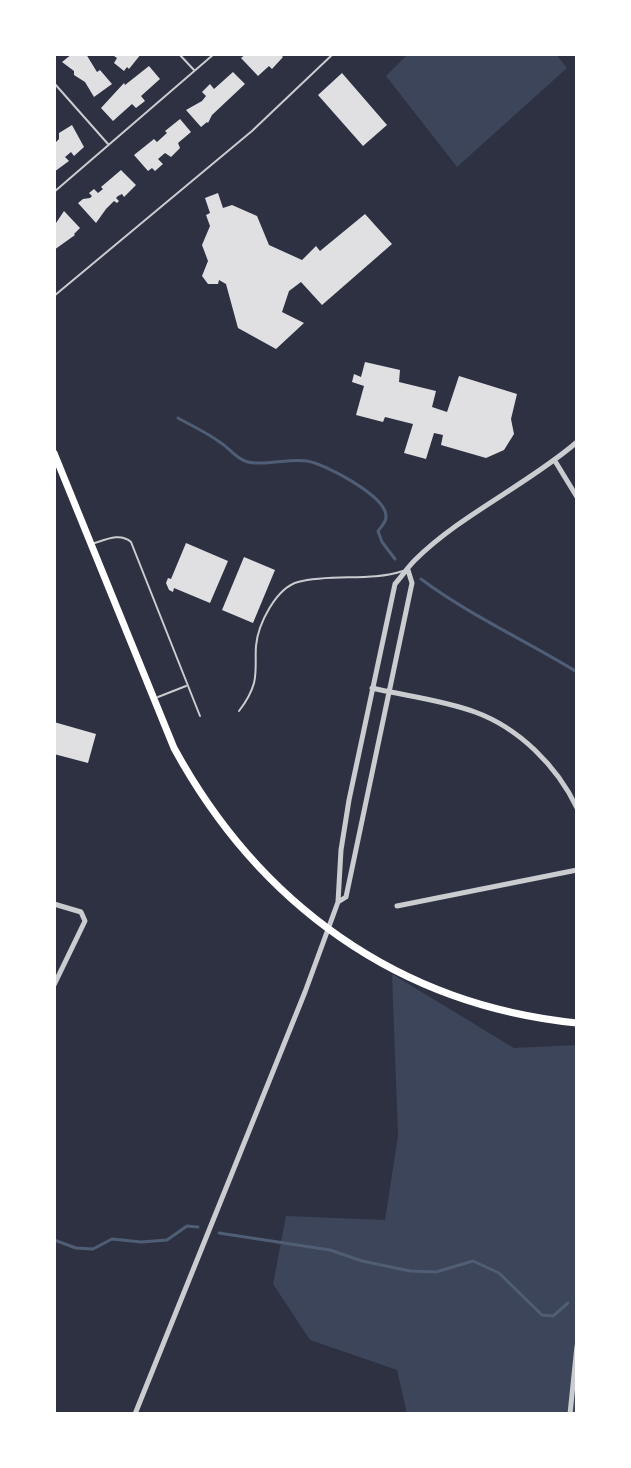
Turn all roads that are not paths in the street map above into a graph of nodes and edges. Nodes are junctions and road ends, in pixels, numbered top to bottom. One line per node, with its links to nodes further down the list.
1 (179, 54): 4 (lane)
2 (214, 54): 4 (lane)
3 (333, 54): 8 (lane)
4 (194, 71): 6 (lane)
5 (54, 83): 6 (lane)
6 (108, 145): 7 (lane)
7 (54, 192)
8 (54, 296)
9 (577, 442): 11 (street)
10 (54, 453): 13 (main road)
11 (555, 461): 12 (street); 14 (street)
12 (577, 497)
13 (91, 544): 15 (lane); 18 (main road)
14 (408, 569): 16 (street); 17 (street); 19 (lane)
15 (187, 685): 18 (lane); 20 (lane)
16 (372, 688): 17 (street); 23 (street)
17 (391, 693): 21 (street); 23 (street)
18 (153, 699): 26 (main road)
19 (239, 711)
20 (200, 716)
21 (577, 808)
22 (577, 870): 25 (street)
23 (338, 902): 26 (street)
24 (54, 904): 27 (street)
25 (397, 906)
26 (328, 927): 28 (main road); 30 (street)
27 (54, 985)
28 (577, 1023)
29 (577, 1346): 31 (street)
30 (135, 1414)
31 (570, 1414)

